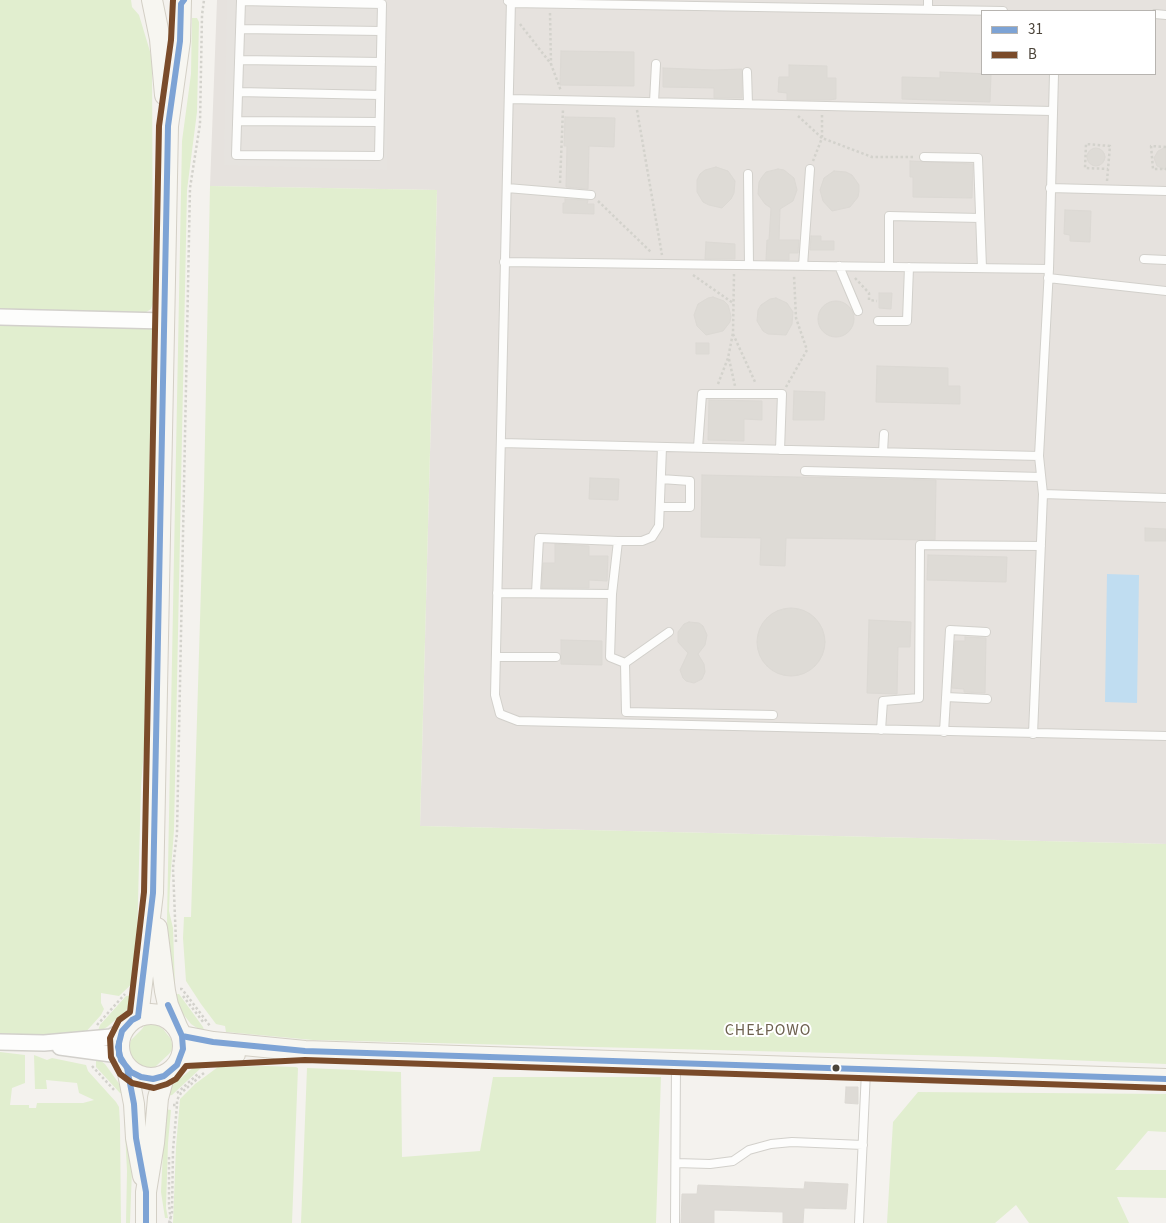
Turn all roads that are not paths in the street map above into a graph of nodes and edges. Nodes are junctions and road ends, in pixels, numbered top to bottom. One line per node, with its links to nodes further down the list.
1 (152, 0): 23 (main road)
2 (928, 0): 6 (lane)
3 (182, 1): 23 (main road)
4 (285, 1): 8 (lane); 9 (lane)
5 (510, 1): 6 (lane); 17 (lane)
6 (928, 10): 7 (lane)
7 (981, 11)
8 (240, 29): 9 (lane); 10 (lane)
9 (382, 31): 11 (lane)
10 (239, 60): 11 (lane); 15 (lane)
11 (381, 62): 16 (lane)
12 (656, 64): 18 (lane)
13 (747, 72): 19 (lane)
14 (1054, 75): 20 (lane)
15 (238, 92): 16 (lane); 21 (lane)
16 (380, 95): 22 (lane)
17 (510, 99): 18 (lane); 27 (lane)
18 (654, 102): 19 (lane)
19 (748, 104): 20 (lane)
20 (1052, 111): 28 (lane)
21 (237, 121): 22 (lane); 22 (lane)
22 (379, 122)
23 (168, 126): 46 (main road)
24 (924, 157): 31 (lane)
25 (810, 169): 36 (lane)
26 (748, 174): 35 (lane)
27 (507, 188): 30 (lane); 34 (lane)
28 (1050, 188): 29 (lane); 41 (lane)
29 (1166, 192)
30 (591, 195)
31 (980, 218): 38 (lane); 40 (lane)
32 (1144, 259): 33 (lane)
33 (1166, 260)
34 (504, 262): 35 (lane); 49 (lane)
35 (749, 265): 36 (lane)
36 (803, 266): 37 (lane)
37 (842, 266): 38 (lane); 44 (lane)
38 (889, 267): 39 (lane)
39 (909, 267): 40 (lane); 47 (lane)
40 (982, 268): 41 (lane)
41 (1049, 269): 42 (lane)
42 (1048, 278): 43 (lane); 54 (lane)
43 (1166, 291)
44 (858, 311)
45 (0, 317): 46 (street)
46 (165, 321): 78 (main road)
47 (878, 321)
48 (884, 434): 53 (lane)
49 (501, 443): 50 (lane); 63 (lane)
50 (662, 447): 51 (lane); 57 (lane)
51 (698, 448): 52 (lane); 52 (lane)
52 (780, 450): 53 (lane)
53 (883, 452): 54 (lane)
54 (1039, 456): 56 (lane)
55 (805, 471): 56 (lane)
56 (1041, 477): 58 (lane)
57 (661, 479): 60 (lane); 60 (lane)
58 (1043, 494): 59 (lane); 62 (lane)
59 (1166, 498)
60 (660, 507): 61 (lane)
61 (618, 541): 64 (lane); 65 (lane)
62 (1041, 546): 74 (lane); 76 (lane)
63 (497, 593): 64 (lane); 68 (lane)
64 (536, 593): 65 (lane)
65 (612, 594): 70 (lane)
66 (669, 632): 70 (lane)
67 (986, 632): 71 (lane)
68 (496, 657): 69 (lane); 74 (lane)
69 (556, 657)
70 (625, 663): 73 (lane)
71 (946, 697): 72 (lane); 75 (lane)
72 (987, 699)
73 (773, 715)
74 (881, 730): 75 (lane)
75 (944, 732): 76 (lane)
76 (1033, 734): 77 (lane)
77 (1166, 736)
78 (153, 893): 79 (main road); 81 (main road)
79 (138, 1016): 80 (main road); 81 (main road)
80 (122, 1031): 83 (street); 86 (main road)
81 (180, 1032): 84 (main road); 85 (main road)
82 (0, 1042): 83 (street)
83 (44, 1043): 86 (street)
84 (206, 1048): 85 (main road); 87 (main road)
85 (181, 1057): 89 (main road)
86 (123, 1061): 89 (main road); 93 (main road)
87 (676, 1063): 88 (main road); 92 (lane)
88 (866, 1071): 90 (main road); 91 (lane)
89 (164, 1076): 93 (main road)
90 (1166, 1079)
91 (863, 1145): 92 (lane); 96 (lane)
92 (676, 1163): 95 (lane)
93 (146, 1192): 94 (main road)
94 (146, 1223)
95 (675, 1223)
96 (860, 1223)

